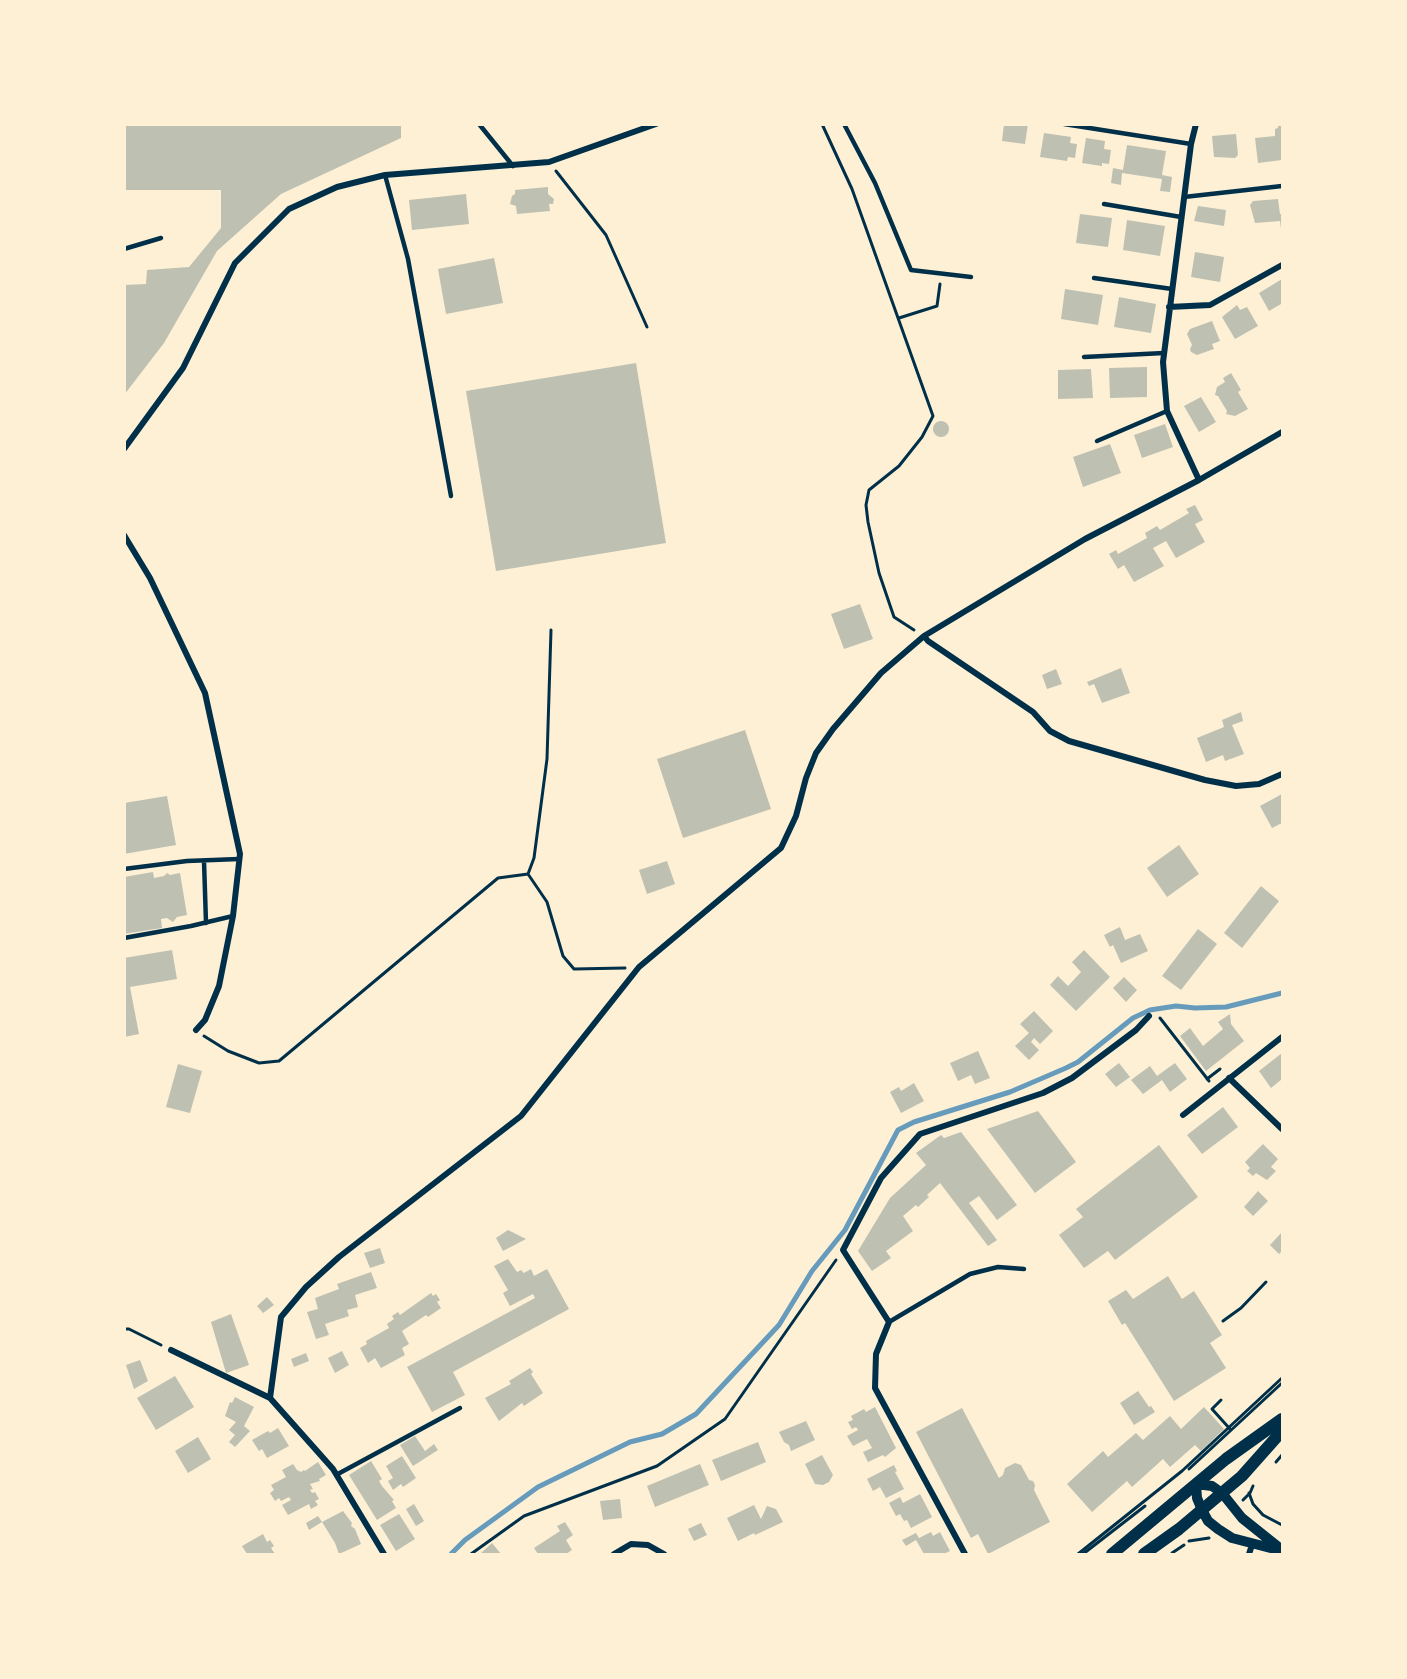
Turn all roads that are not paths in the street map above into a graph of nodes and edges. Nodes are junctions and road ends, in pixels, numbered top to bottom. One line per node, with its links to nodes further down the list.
1 (480, 124): 7 (lane)
2 (656, 124): 7 (street)
3 (844, 124): 16 (lane)
4 (1064, 124): 6 (lane)
5 (1196, 124): 6 (street)
6 (1191, 144): 10 (street)
7 (513, 166): 8 (street)
8 (385, 176): 25 (street); 27 (lane)
9 (1282, 186): 10 (lane)
10 (1184, 197): 12 (street)
11 (1104, 204): 12 (lane)
12 (1181, 217): 18 (street)
13 (161, 238): 14 (lane)
14 (124, 249)
15 (1282, 265): 19 (street)
16 (971, 277)
17 (1094, 278): 18 (lane)
18 (1172, 289): 19 (street)
19 (1169, 307): 20 (street)
20 (1164, 353): 21 (lane); 22 (street)
21 (1084, 357)
22 (1167, 411): 24 (lane); 26 (street)
23 (1282, 432): 26 (street)
24 (1097, 441)
25 (124, 449)
26 (1199, 480): 29 (street)
27 (451, 496)
28 (124, 535): 31 (street)
29 (924, 636): 30 (street); 46 (street)
30 (1282, 774)
31 (239, 859): 32 (lane); 34 (street)
32 (204, 861): 33 (lane); 35 (lane)
33 (124, 869)
34 (233, 916): 35 (lane); 38 (street)
35 (206, 923): 36 (lane)
36 (124, 938)
37 (1149, 1016): 44 (street)
38 (196, 1030)
39 (1282, 1037): 40 (street)
40 (1229, 1078): 41 (street); 42 (street)
41 (1183, 1115)
42 (1282, 1129)
43 (1024, 1269): 44 (lane)
44 (889, 1322): 59 (street)
45 (171, 1350): 46 (street)
46 (270, 1398): 50 (street)
47 (460, 1408): 50 (lane)
48 (1282, 1419): 51 (main road)
49 (1282, 1431): 52 (main road)
50 (336, 1475): 56 (street)
51 (1196, 1484): 52 (street); 53 (street); 60 (main road)
52 (1222, 1493): 53 (main road); 55 (street)
53 (1202, 1510): 54 (street); 61 (main road)
54 (1251, 1550): 55 (street)
55 (1282, 1551)
56 (384, 1554)
57 (614, 1554): 58 (street)
58 (664, 1554)
59 (964, 1554)
60 (1112, 1554)
61 (1144, 1554)

